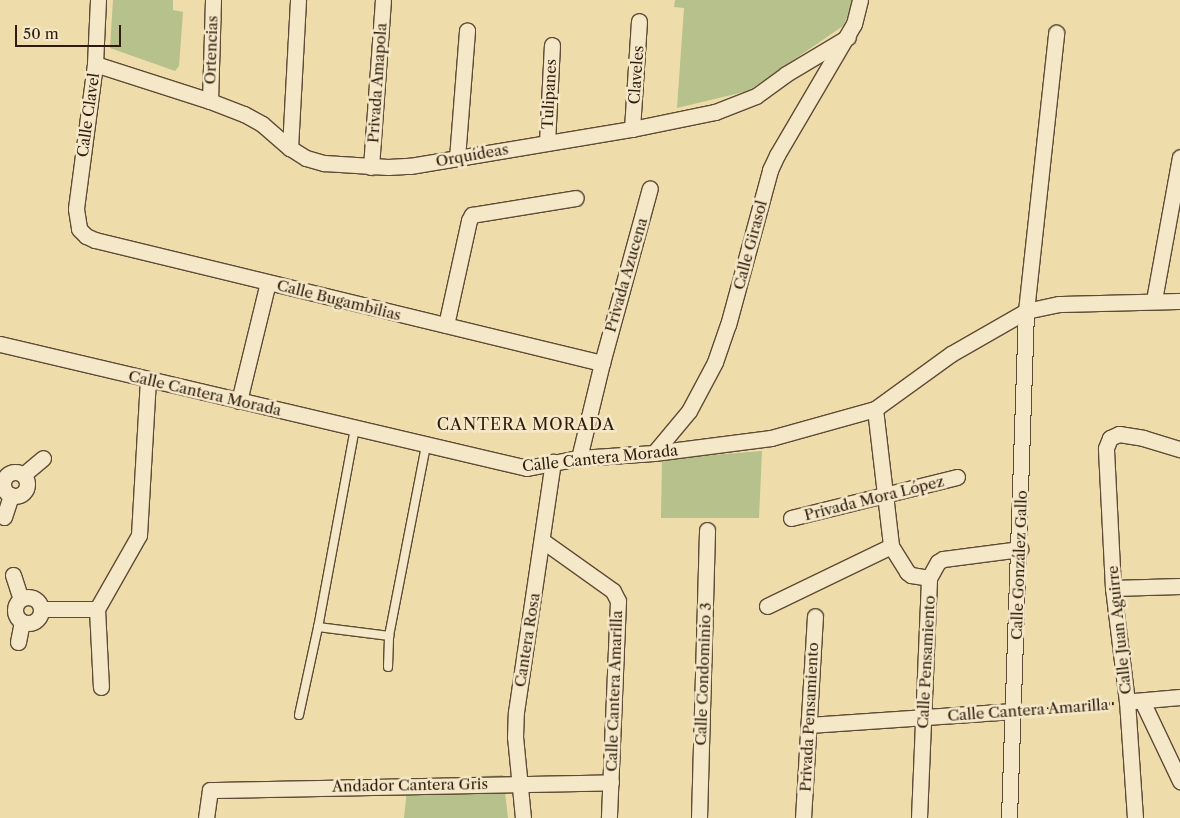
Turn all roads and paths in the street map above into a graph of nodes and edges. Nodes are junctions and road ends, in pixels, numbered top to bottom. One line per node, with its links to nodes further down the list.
1 (98, 0): 11 (street, Calle Clavel)
2 (213, 0): 12 (street, Ortencias)
3 (298, 0): 15 (street)
4 (383, 0): 18 (street, Privada Amapola)
5 (860, 0): 9 (street, Calle Girasol)
6 (639, 21): 13 (street, Claveles)
7 (467, 30): 17 (street)
8 (1056, 33): 25 (street, Calle González Gallo)
9 (848, 37): 13 (street, Orquídeas); 35 (street, Calle Girasol)
10 (552, 45): 14 (street, Tulipanes)
11 (95, 64): 12 (street, Orquídeas); 21 (street, Calle Clavel)
12 (210, 100): 15 (street, Orquídeas)
13 (632, 129): 14 (street, Orquídeas)
14 (547, 142): 17 (street, Orquídeas)
15 (290, 148): 18 (street, Orquídeas)
16 (1180, 157): 23 (street)
17 (457, 158): 18 (street, Orquídeas)
18 (371, 167)
19 (650, 188): 28 (street, Privada Azucena)
20 (576, 198): 26 (street)
21 (79, 229): 22 (street, Calle Bugambilias)
22 (268, 282): 26 (street, Calle Bugambilias); 30 (street)
23 (1154, 300): 24 (street, Calle Cantera Morada); 25 (street, Calle Cantera Morada)
24 (1180, 301)
25 (1026, 311): 31 (street, Calle Cantera Morada); 49 (street, Calle González Gallo)
26 (446, 326): 28 (street, Calle Bugambilias)
27 (0, 344): 29 (street, Calle Cantera Morada)
28 (602, 363): 37 (street, Privada Azucena)
29 (148, 379): 30 (street, Calle Cantera Morada); 57 (street)
30 (239, 401): 32 (street, Calle Cantera Morada)
31 (876, 409): 35 (street, Calle Cantera Morada); 43 (street, Calle Pensamiento)
32 (355, 428): 33 (street, Calle Cantera Morada); 60 (lane)
33 (426, 445): 38 (street, Calle Cantera Morada); 61 (lane)
34 (1180, 449): 53 (street, Calle Juan Aguirre)
35 (654, 453): 37 (street, Calle Cantera Morada)
36 (42, 458): 39 (street)
37 (579, 458): 38 (street, Calle Cantera Morada)
38 (553, 462): 47 (street, Cantera Rosa)
39 (23, 475): 40 (street); 42 (street)
40 (2, 476): 42 (street)
41 (957, 477): 43 (street, Privada Mora López)
42 (11, 495): 44 (street)
43 (886, 495): 45 (street, Privada Mora López); 48 (street, Calle Pensamiento)
44 (4, 517)
45 (791, 518)
46 (707, 530): 78 (street, Calle Condominio 3)
47 (543, 541): 73 (street, Cantera Rosa); 74 (street, Calle Cantera Amarilla)
48 (891, 546): 51 (street, Calle Pensamiento); 55 (street)
49 (1020, 549): 51 (street); 68 (street, Calle González Gallo)
50 (13, 575): 54 (street)
51 (929, 578): 70 (street, Calle Pensamiento)
52 (1180, 586): 53 (street)
53 (1113, 588): 67 (street, Calle Juan Aguirre)
54 (21, 599): 56 (street); 59 (street)
55 (767, 606)
56 (41, 609): 57 (street); 59 (street)
57 (97, 609): 64 (street)
58 (815, 616): 71 (street, Privada Pensamiento)
59 (22, 622): 62 (street)
60 (318, 627): 61 (lane); 69 (lane)
61 (389, 636): 63 (lane)
62 (18, 642)
63 (388, 667)
64 (101, 687)
65 (1180, 697): 66 (street)
66 (1142, 701): 67 (street); 72 (street)
67 (1127, 702): 68 (path, Calle Cantera Amarilla); 82 (street, Calle Juan Aguirre)
68 (1014, 711): 70 (street, Calle Cantera Amarilla); 81 (street, Calle González Gallo)
69 (299, 714)
70 (923, 718): 71 (street, Calle Cantera Amarilla); 80 (street, Calle Pensamiento)
71 (808, 724): 79 (street, Privada Pensamiento)
72 (1180, 781)
73 (518, 782): 74 (street, Andador Cantera Gris); 75 (street, Andador Cantera Gris); 76 (street, Cantera Rosa)
74 (610, 782): 77 (street, Calle Cantera Amarilla)
75 (206, 818)
76 (523, 818)
77 (609, 818)
78 (698, 818)
79 (804, 818)
80 (918, 818)
81 (1009, 818)
82 (1135, 818)

